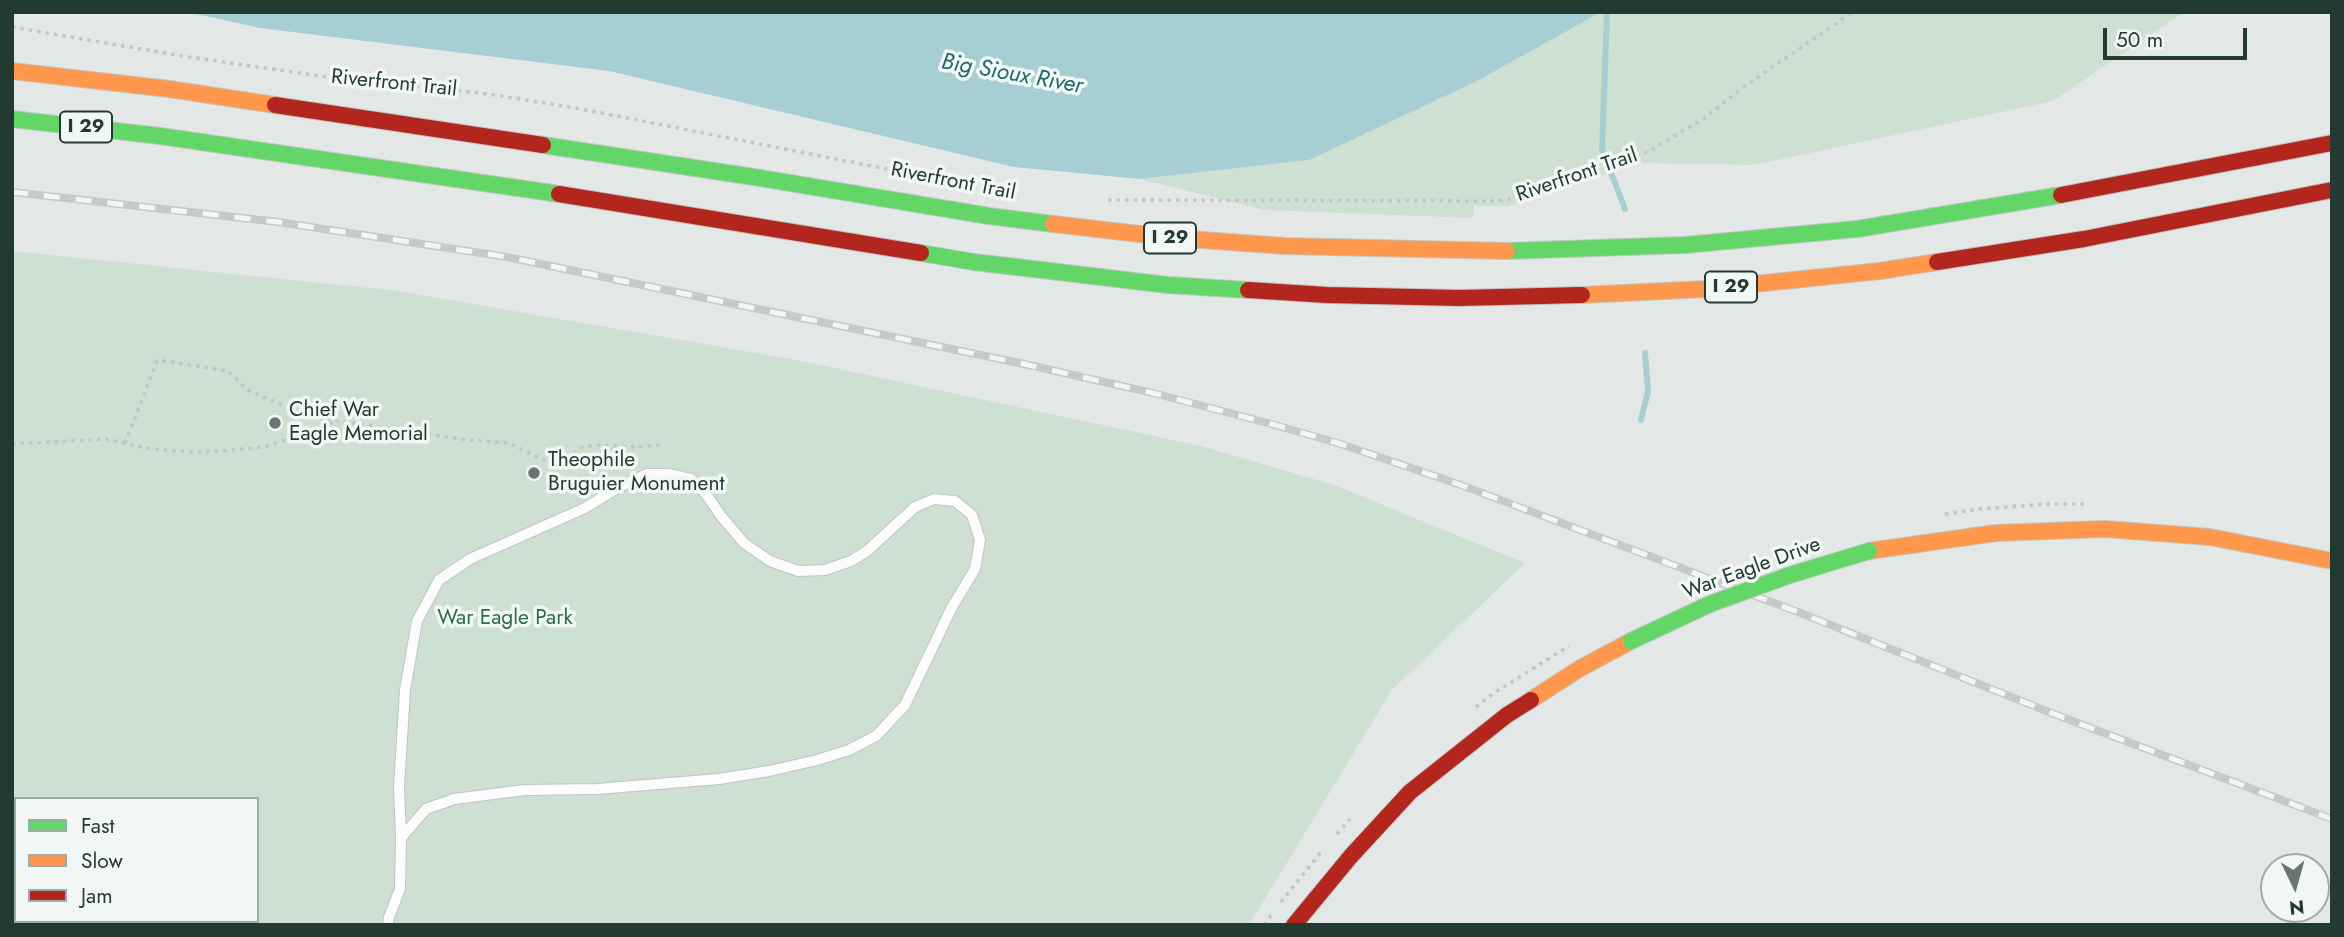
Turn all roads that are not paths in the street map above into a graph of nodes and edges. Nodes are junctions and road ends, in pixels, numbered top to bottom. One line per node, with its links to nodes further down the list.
1 (12, 71): 3 (main road, I 29)
2 (12, 118): 6 (main road, I 29)
3 (2332, 143)
4 (2332, 190): 6 (main road, I 29)
5 (2332, 197): 6 (main road)
6 (2287, 198)
7 (2332, 561): 10 (main road, War Eagle Drive, bridge)
8 (401, 838): 8 (lane); 9 (lane)
9 (388, 925)
10 (1293, 925)

